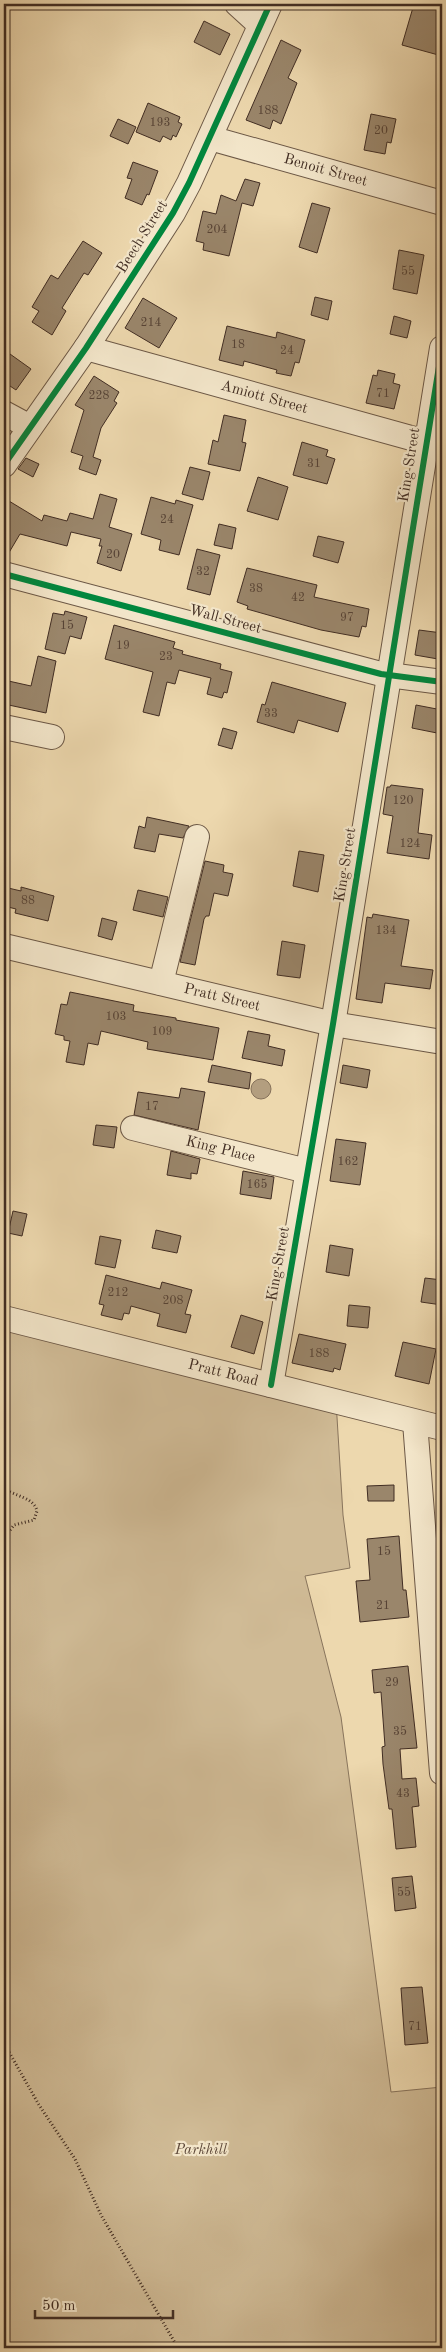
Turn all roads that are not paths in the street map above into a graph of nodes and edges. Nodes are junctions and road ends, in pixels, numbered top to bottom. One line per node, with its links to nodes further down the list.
1 (237, 4): 3 (street)
2 (270, 4): 3 (street, Beech Street)
3 (260, 25): 4 (street, Beech Street)
4 (210, 138): 5 (street, Benoit Street); 6 (street, Beech Street)
5 (442, 202)
6 (86, 348): 9 (street, Beech Street); 10 (street, Amiott Street)
7 (442, 348): 10 (street, King Street)
8 (4, 413): 9 (street)
9 (30, 428): 11 (street, Beech Street)
10 (434, 445): 13 (street, King Street)
11 (4, 465)
12 (4, 574): 13 (street, Wall Street)
13 (389, 675): 14 (street, Wall Street); 20 (street, King Street)
14 (442, 682)
15 (4, 727): 16 (street)
16 (52, 737)
17 (196, 837): 19 (street)
18 (4, 946): 19 (street, Pratt Street)
19 (161, 983): 20 (street, Pratt Street)
20 (333, 1024): 21 (street, Pratt Street); 23 (street, King Street)
21 (442, 1042)
22 (133, 1128): 23 (street, King Place)
23 (307, 1171): 25 (street, King Street)
24 (4, 1318): 25 (street, Pratt Road)
25 (271, 1385): 26 (street, Pratt Road)
26 (415, 1422): 27 (street, Pratt Road); 28 (street)
27 (442, 1428)
28 (442, 1773)

